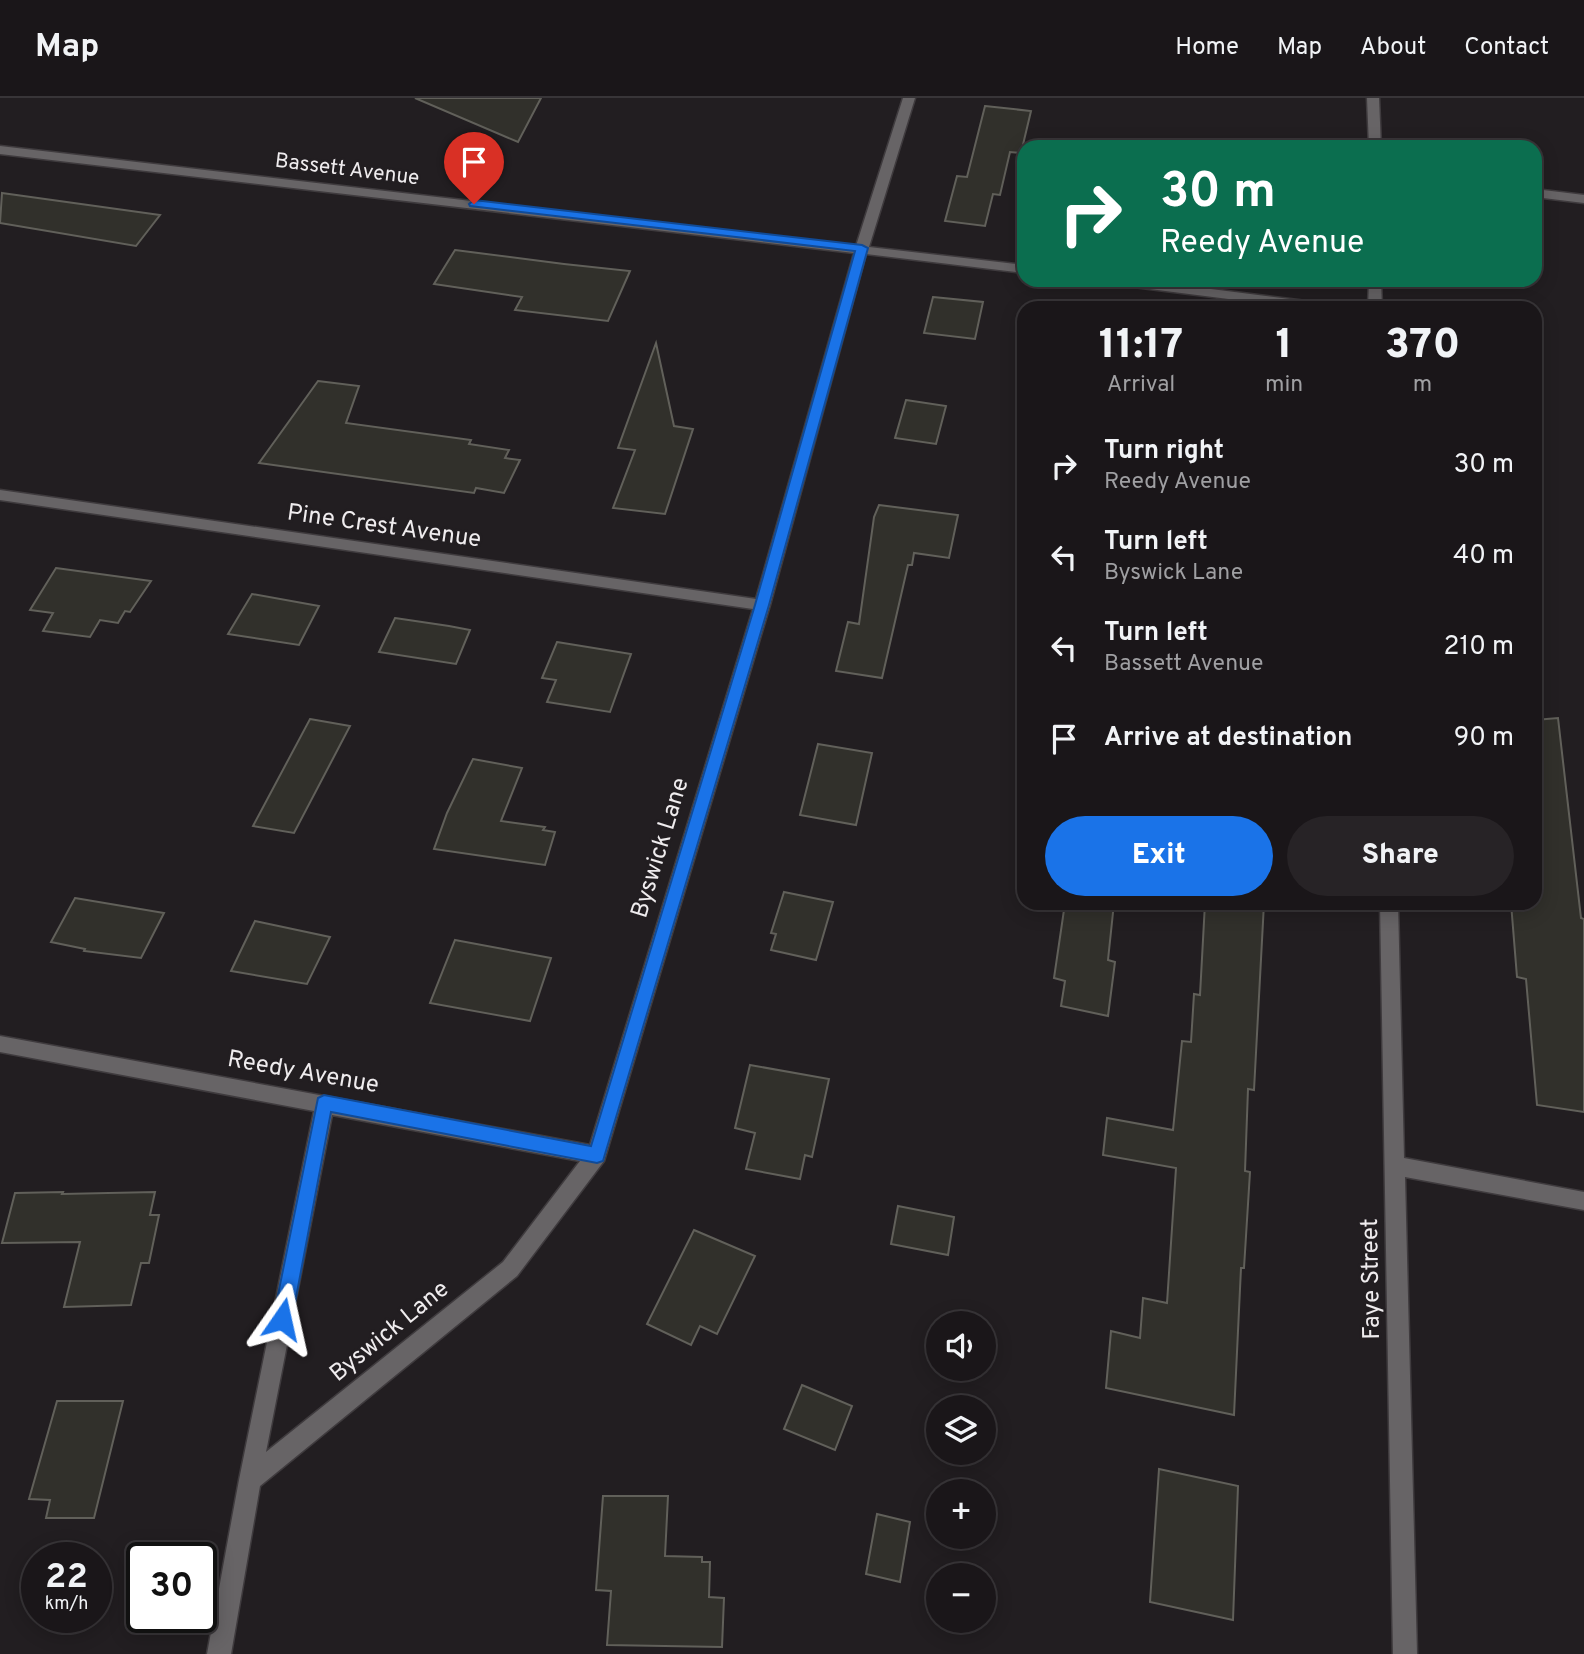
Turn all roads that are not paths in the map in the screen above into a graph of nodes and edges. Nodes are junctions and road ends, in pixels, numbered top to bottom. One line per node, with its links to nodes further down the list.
1 (909, 98): 7 (street, Byswick Lane)
2 (1373, 98): 3 (street)
3 (1375, 140)
4 (0, 149): 7 (street, Bassett Avenue)
5 (1542, 194): 6 (street)
6 (1584, 199)
7 (862, 248): 8 (street, Bassett Avenue); 12 (street, Byswick Lane)
8 (1017, 268)
9 (1165, 287): 10 (street)
10 (1275, 301)
11 (0, 495): 12 (street, Pine Crest Avenue)
12 (762, 605): 16 (street, Byswick Lane)
13 (1389, 910): 17 (street, Faye Street)
14 (0, 1044): 15 (street, Reedy Avenue)
15 (324, 1103): 16 (street, Reedy Avenue); 19 (street)
16 (597, 1155): 19 (street, Byswick Lane)
17 (1396, 1166): 18 (street); 21 (street, Faye Street)
18 (1584, 1201)
19 (250, 1480): 20 (street)
20 (219, 1654)
21 (1405, 1654)

